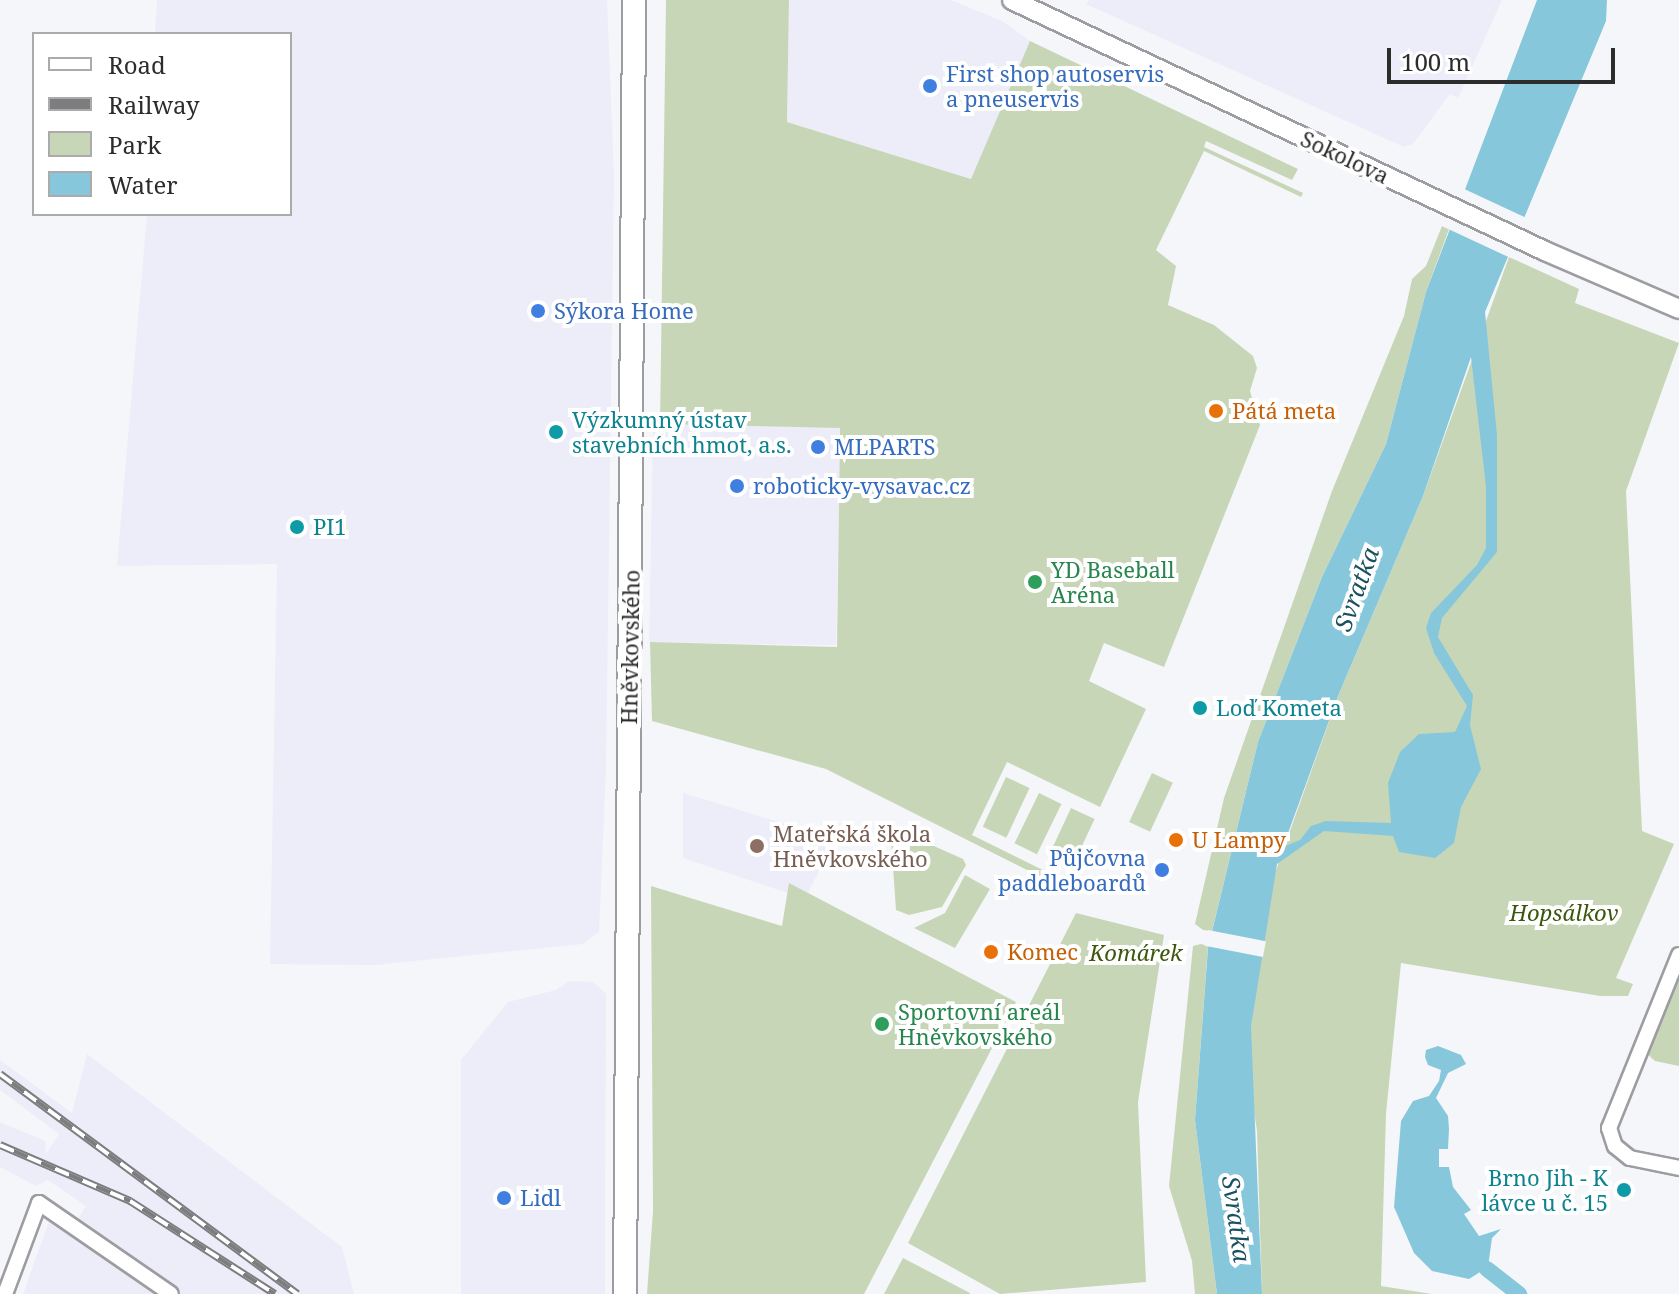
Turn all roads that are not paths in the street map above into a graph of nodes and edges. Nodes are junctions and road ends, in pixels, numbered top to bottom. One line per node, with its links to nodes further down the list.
1 (1012, 0): 3 (street, Sokolova)
2 (634, 1): 8 (main road, Hněvkovského)
3 (1679, 309)
4 (1679, 955): 5 (street)
5 (1679, 1168)
6 (5, 1294): 7 (street)
7 (171, 1294)
8 (625, 1294)

